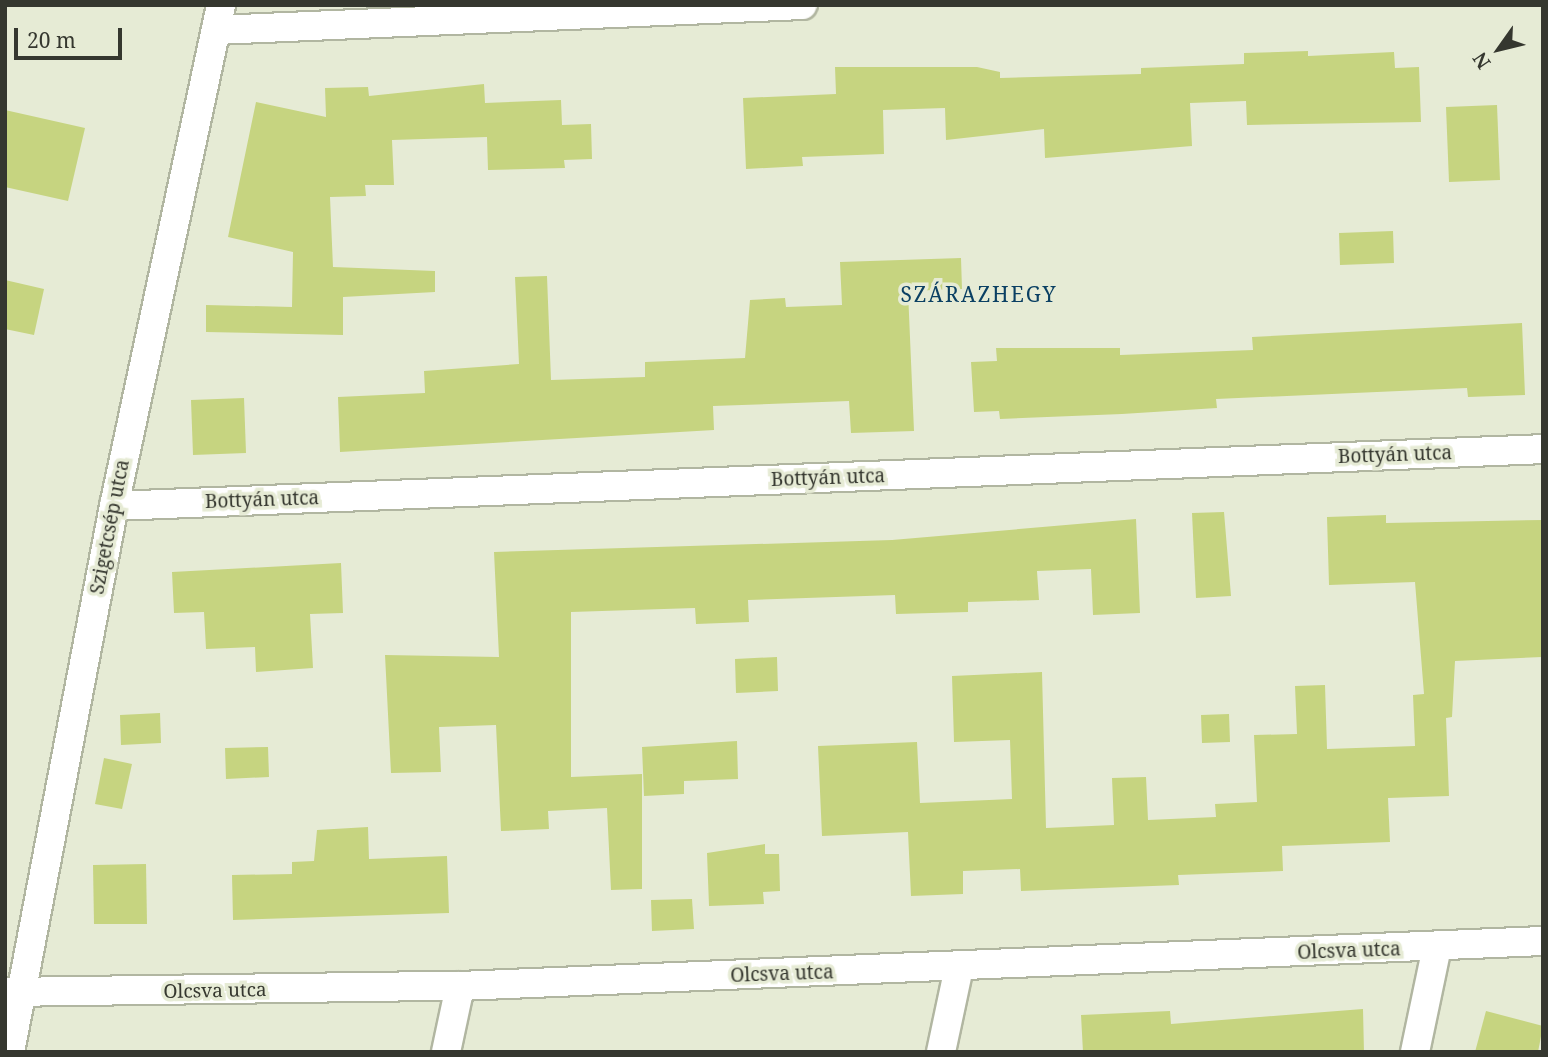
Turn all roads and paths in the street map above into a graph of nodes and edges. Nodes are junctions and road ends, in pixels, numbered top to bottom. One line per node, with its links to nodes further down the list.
1 (802, 5): 2 (street)
2 (218, 18): 4 (street, Szigetcsép utca)
3 (1543, 449): 4 (street, Bottyán utca)
4 (114, 506): 9 (street, Szigetcsép utca)
5 (1543, 941): 6 (street, Olcsva utca)
6 (1437, 947): 7 (street, Olcsva utca); 13 (street)
7 (959, 967): 8 (street, Olcsva utca); 12 (street)
8 (460, 986): 9 (street, Olcsva utca); 11 (street)
9 (13, 994): 10 (street, Szigetcsép utca)
10 (10, 1052)
11 (446, 1052)
12 (941, 1052)
13 (1415, 1052)

